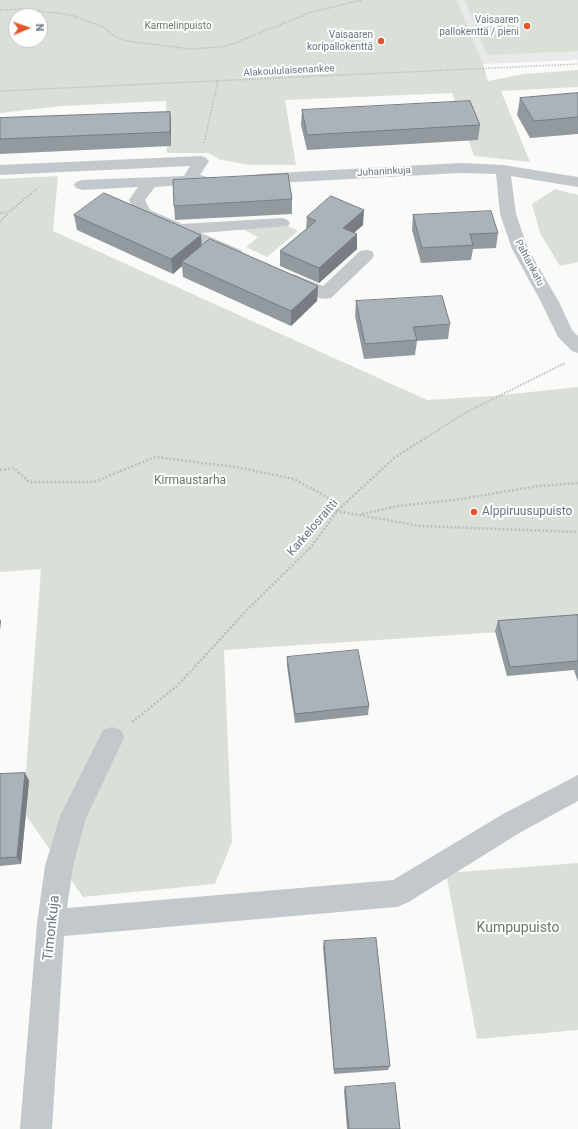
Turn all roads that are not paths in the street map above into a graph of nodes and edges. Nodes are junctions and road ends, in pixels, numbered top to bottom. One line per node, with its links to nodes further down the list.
1 (0, 170): 3 (street)
2 (503, 170): 4 (street, Juhaninkuja); 7 (street, Juhaninkuja); 14 (street, Pahtankatu)
3 (190, 179): 5 (street); 6 (street)
4 (243, 179)
5 (219, 180)
6 (150, 182): 8 (street); 10 (street)
7 (578, 182)
8 (82, 185)
9 (282, 223): 10 (street)
10 (179, 229): 12 (street)
11 (366, 255): 13 (street)
12 (252, 262)
13 (274, 272)
14 (575, 353)
15 (112, 738): 17 (street, Timonkuja)
16 (578, 786): 17 (street)
17 (51, 923): 18 (street, Timonkuja)
18 (36, 1129)

